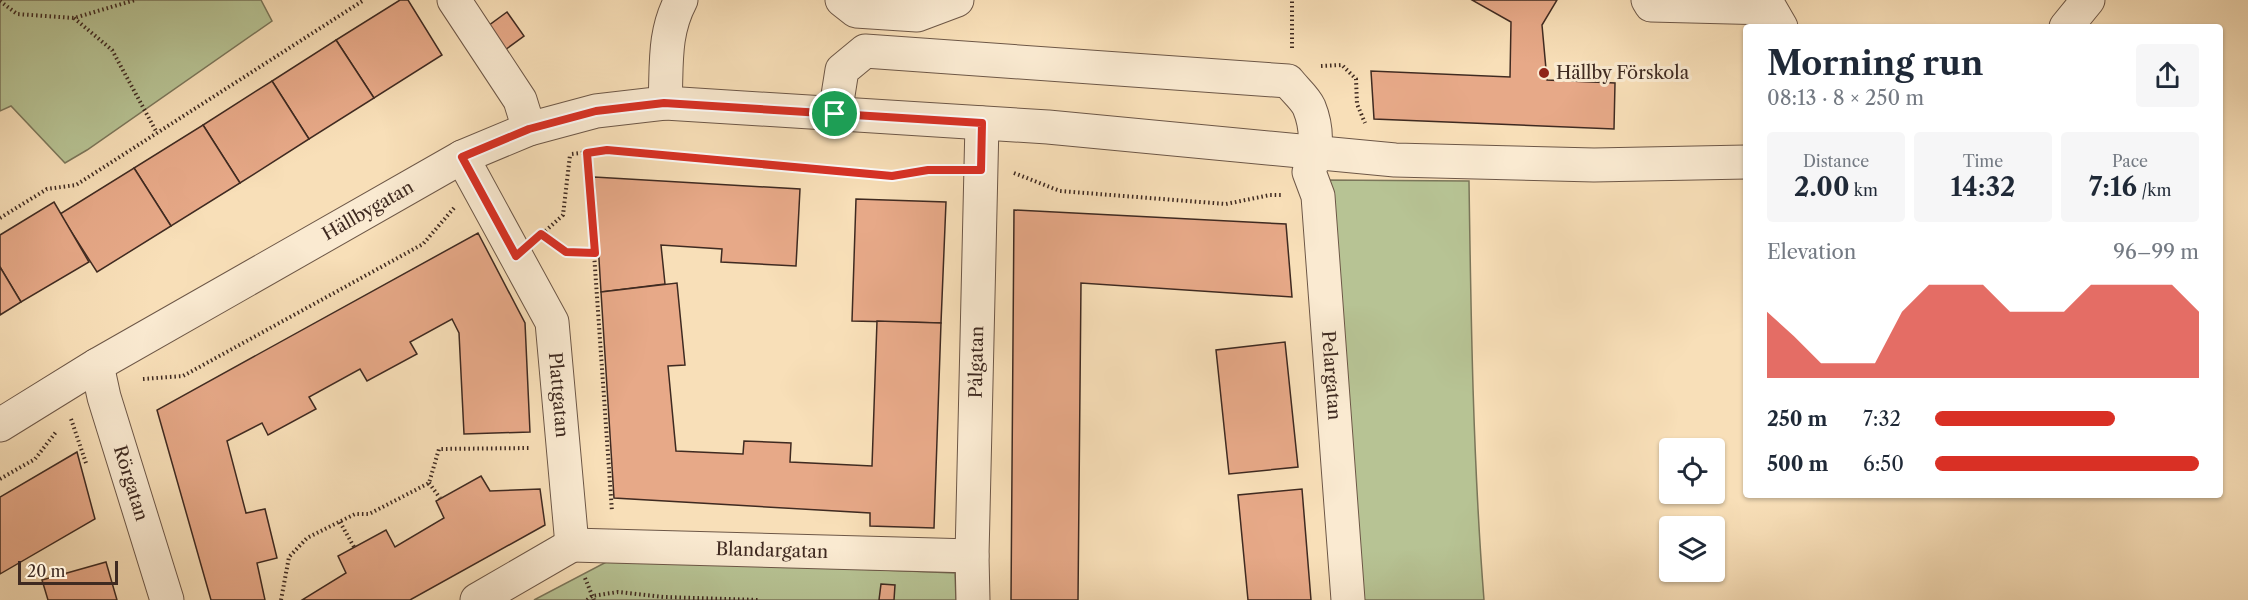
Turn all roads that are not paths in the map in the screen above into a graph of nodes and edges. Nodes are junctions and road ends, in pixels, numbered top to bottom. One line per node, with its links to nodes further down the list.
1 (453, 0): 12 (street)
2 (681, 0): 9 (street)
3 (842, 0): 4 (street)
4 (957, 0)
5 (1648, 0): 7 (street)
6 (2088, 0): 8 (street)
7 (1779, 24)
8 (2068, 24)
9 (664, 103): 10 (street, Hällbygatan); 12 (street, Hällbygatan)
10 (835, 114): 11 (street, Hällbygatan); 13 (street, Pelargatan)
11 (982, 123): 13 (street, Hällbygatan); 19 (street, Pålgatan)
12 (529, 129): 14 (street, Hällbygatan)
13 (1316, 152): 15 (street, Hällbygatan); 23 (street, Pelargatan)
14 (462, 157): 16 (street, Hällbygatan); 18 (street, Plattgatan)
15 (1743, 162)
16 (97, 365): 17 (street, Hällbygatan); 20 (street, Rörgatan)
17 (0, 425)
18 (572, 545): 19 (street, Blandargatan); 21 (street)
19 (972, 556): 22 (street, Pålgatan)
20 (167, 600)
21 (477, 600)
22 (973, 600)
23 (1348, 600)

